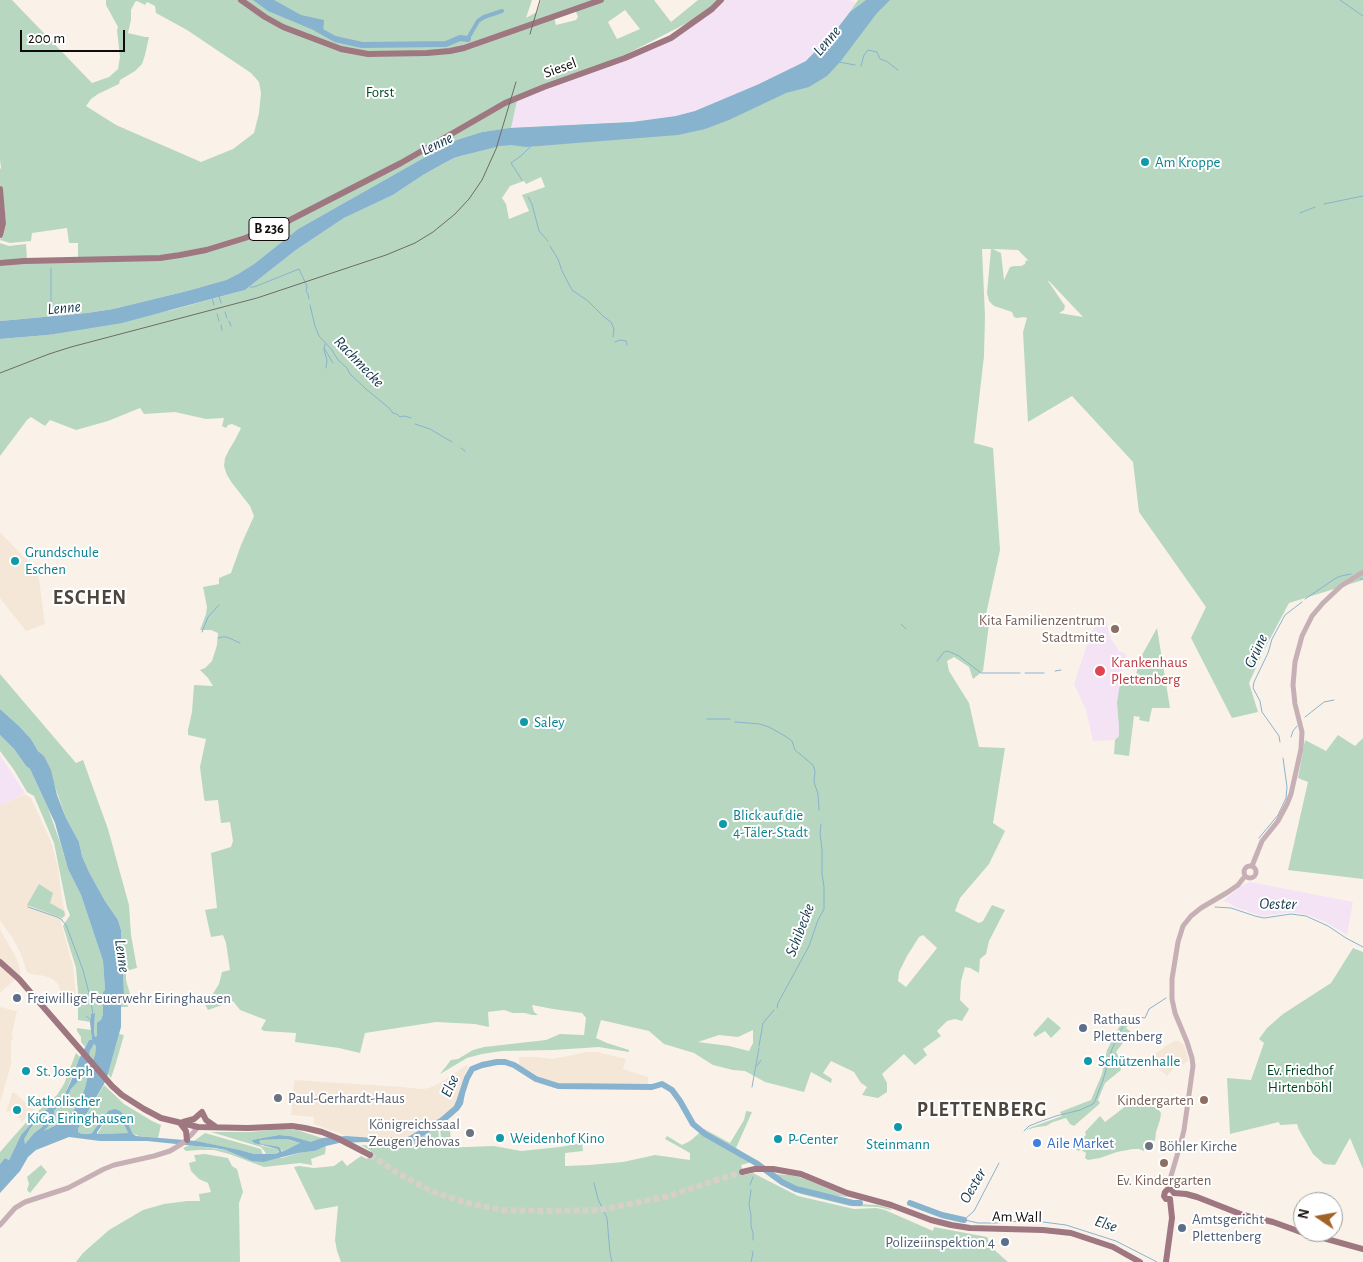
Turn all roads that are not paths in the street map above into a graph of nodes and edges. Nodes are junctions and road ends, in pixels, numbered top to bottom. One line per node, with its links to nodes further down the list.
1 (241, 0): 2 (main road)
2 (601, 0)
3 (721, 0): 6 (main road, Siesel / B 236)
4 (0, 189): 5 (main road)
5 (0, 235)
6 (0, 263)
7 (1363, 572): 8 (street)
8 (1252, 866): 9 (street); 9 (street)
9 (1245, 876): 17 (street)
10 (0, 962): 11 (main road)
11 (180, 1123): 12 (main road); 13 (main road); 14 (main road)
12 (198, 1127): 13 (main road); 14 (street)
13 (216, 1127): 15 (main road)
14 (189, 1138): 18 (street)
15 (370, 1155)
16 (742, 1172): 21 (main road, Am Wall)
17 (1171, 1194): 19 (main road); 20 (main road)
18 (0, 1225)
19 (1363, 1249)
20 (1167, 1260)
21 (1140, 1262)

